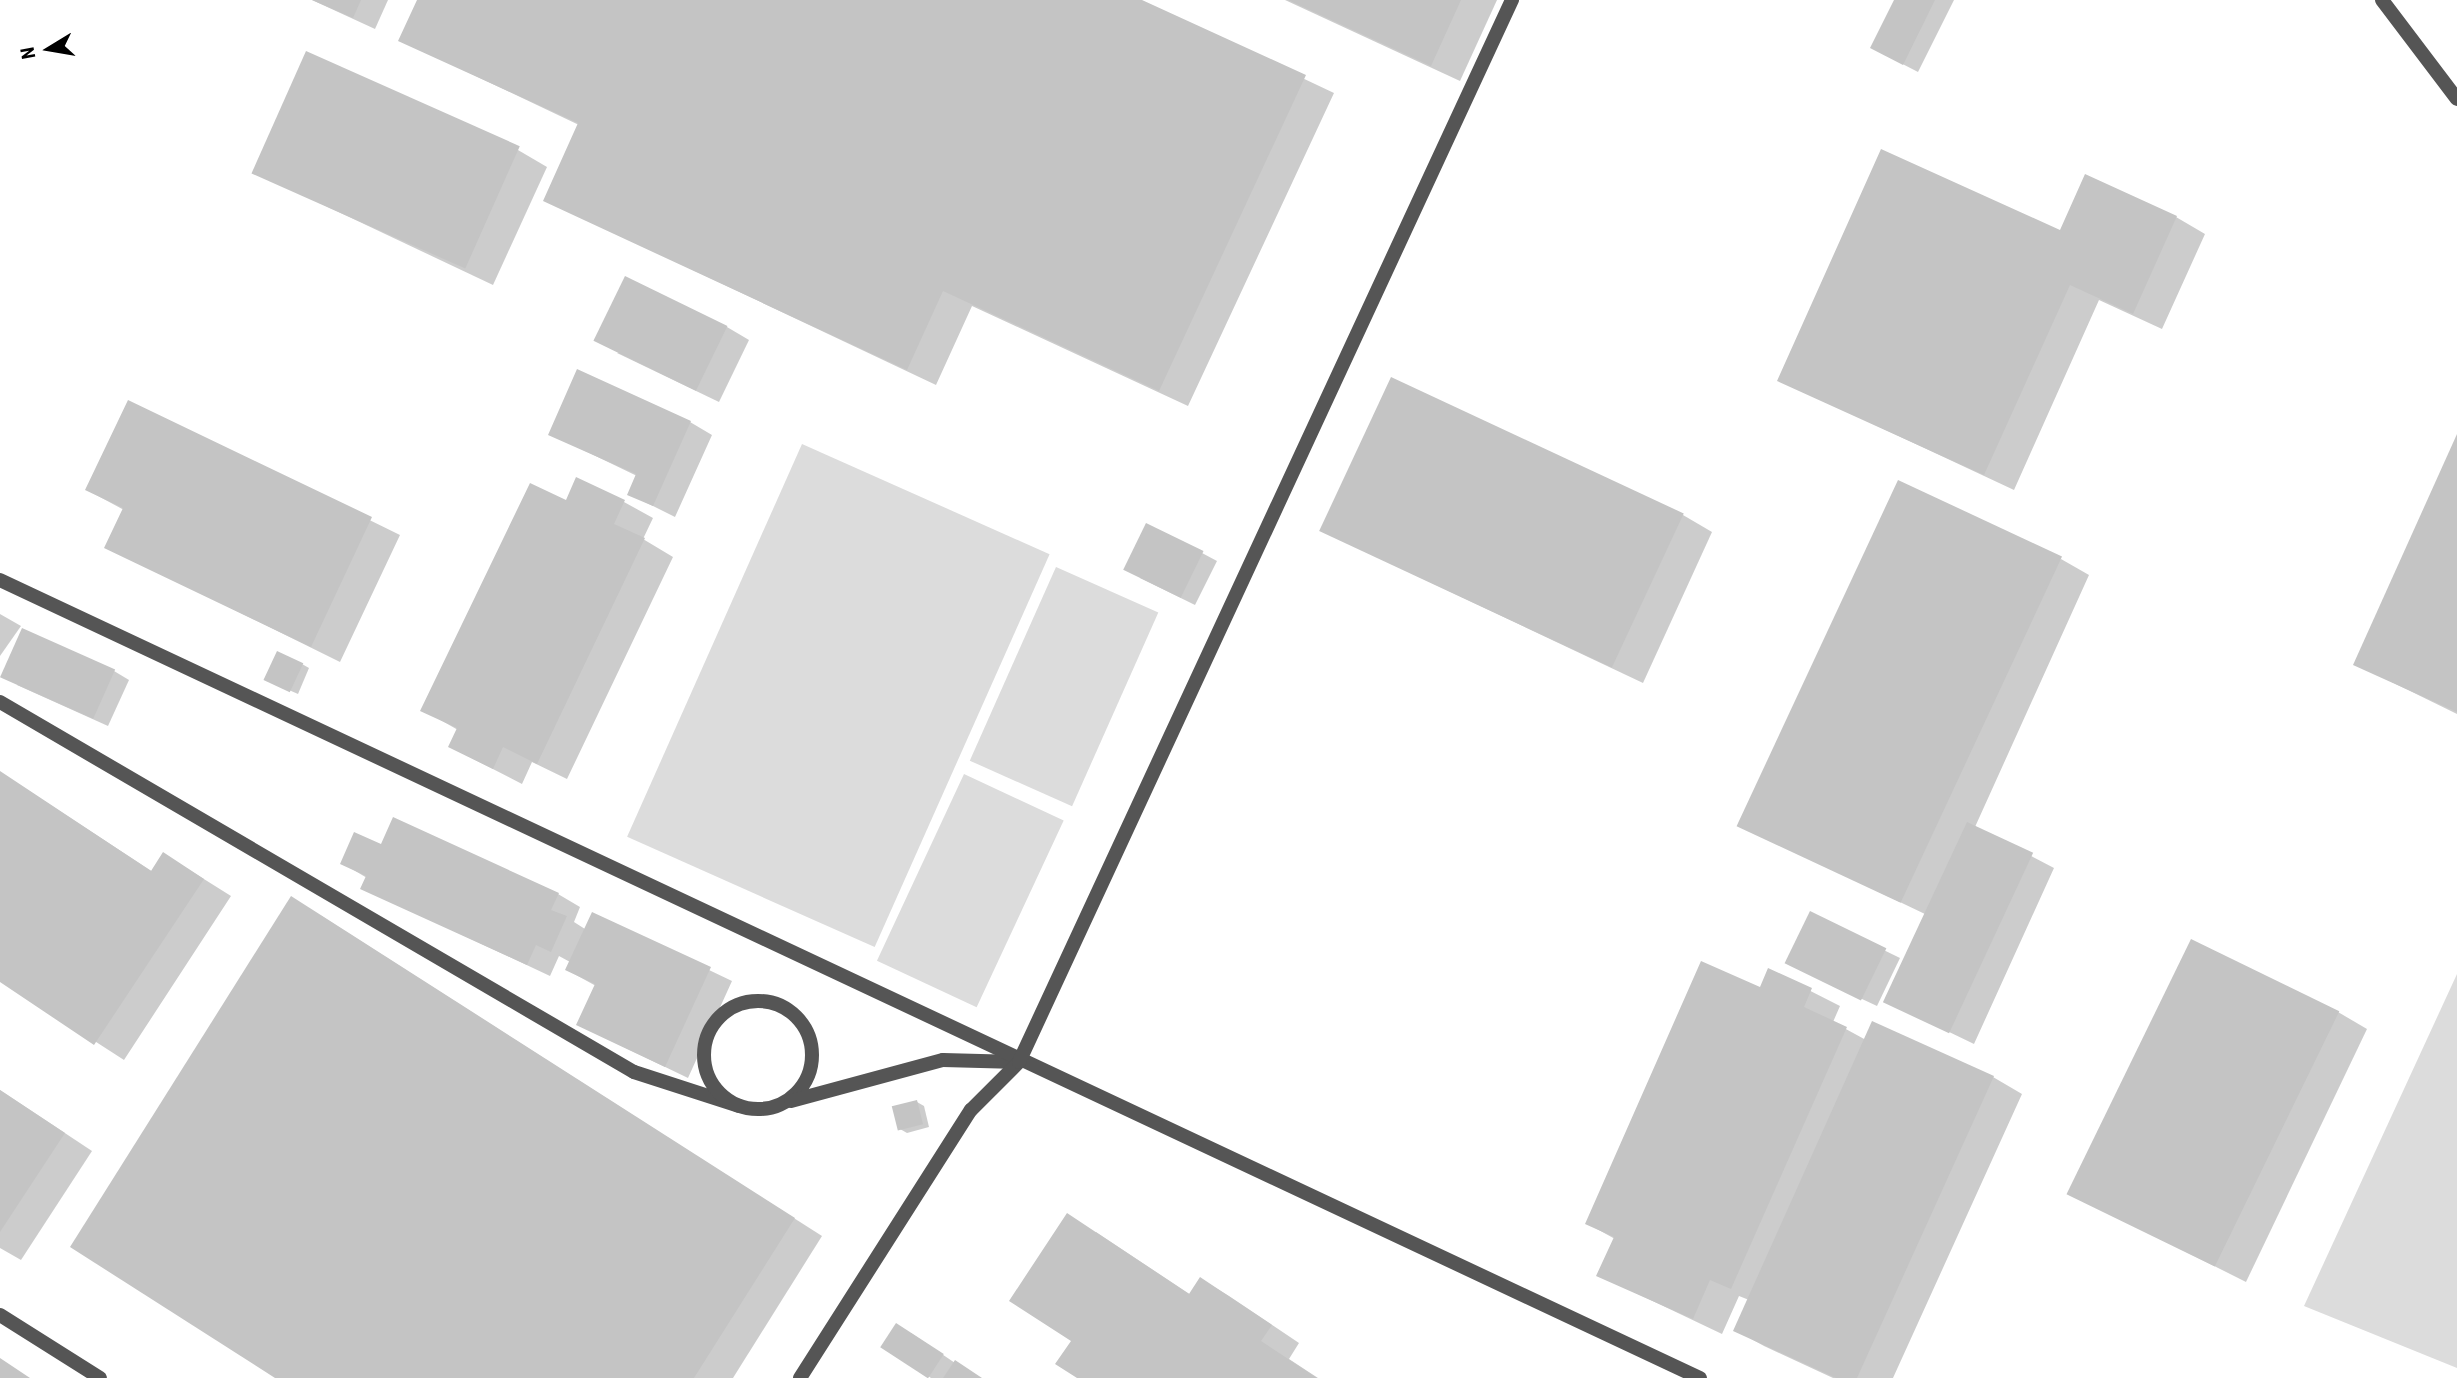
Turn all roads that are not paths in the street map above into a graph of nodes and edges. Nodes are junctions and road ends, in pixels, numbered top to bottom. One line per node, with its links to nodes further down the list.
1 (1512, 0): 6 (street)
2 (2382, 0): 3 (street)
3 (2457, 99)
4 (0, 580): 6 (street)
5 (0, 702): 8 (street)
6 (1019, 1062): 7 (street); 11 (street); 12 (street)
7 (786, 1102): 8 (street); 8 (street)
8 (739, 1106)
9 (0, 1315): 10 (street)
10 (100, 1378)
11 (800, 1378)
12 (1700, 1378)

